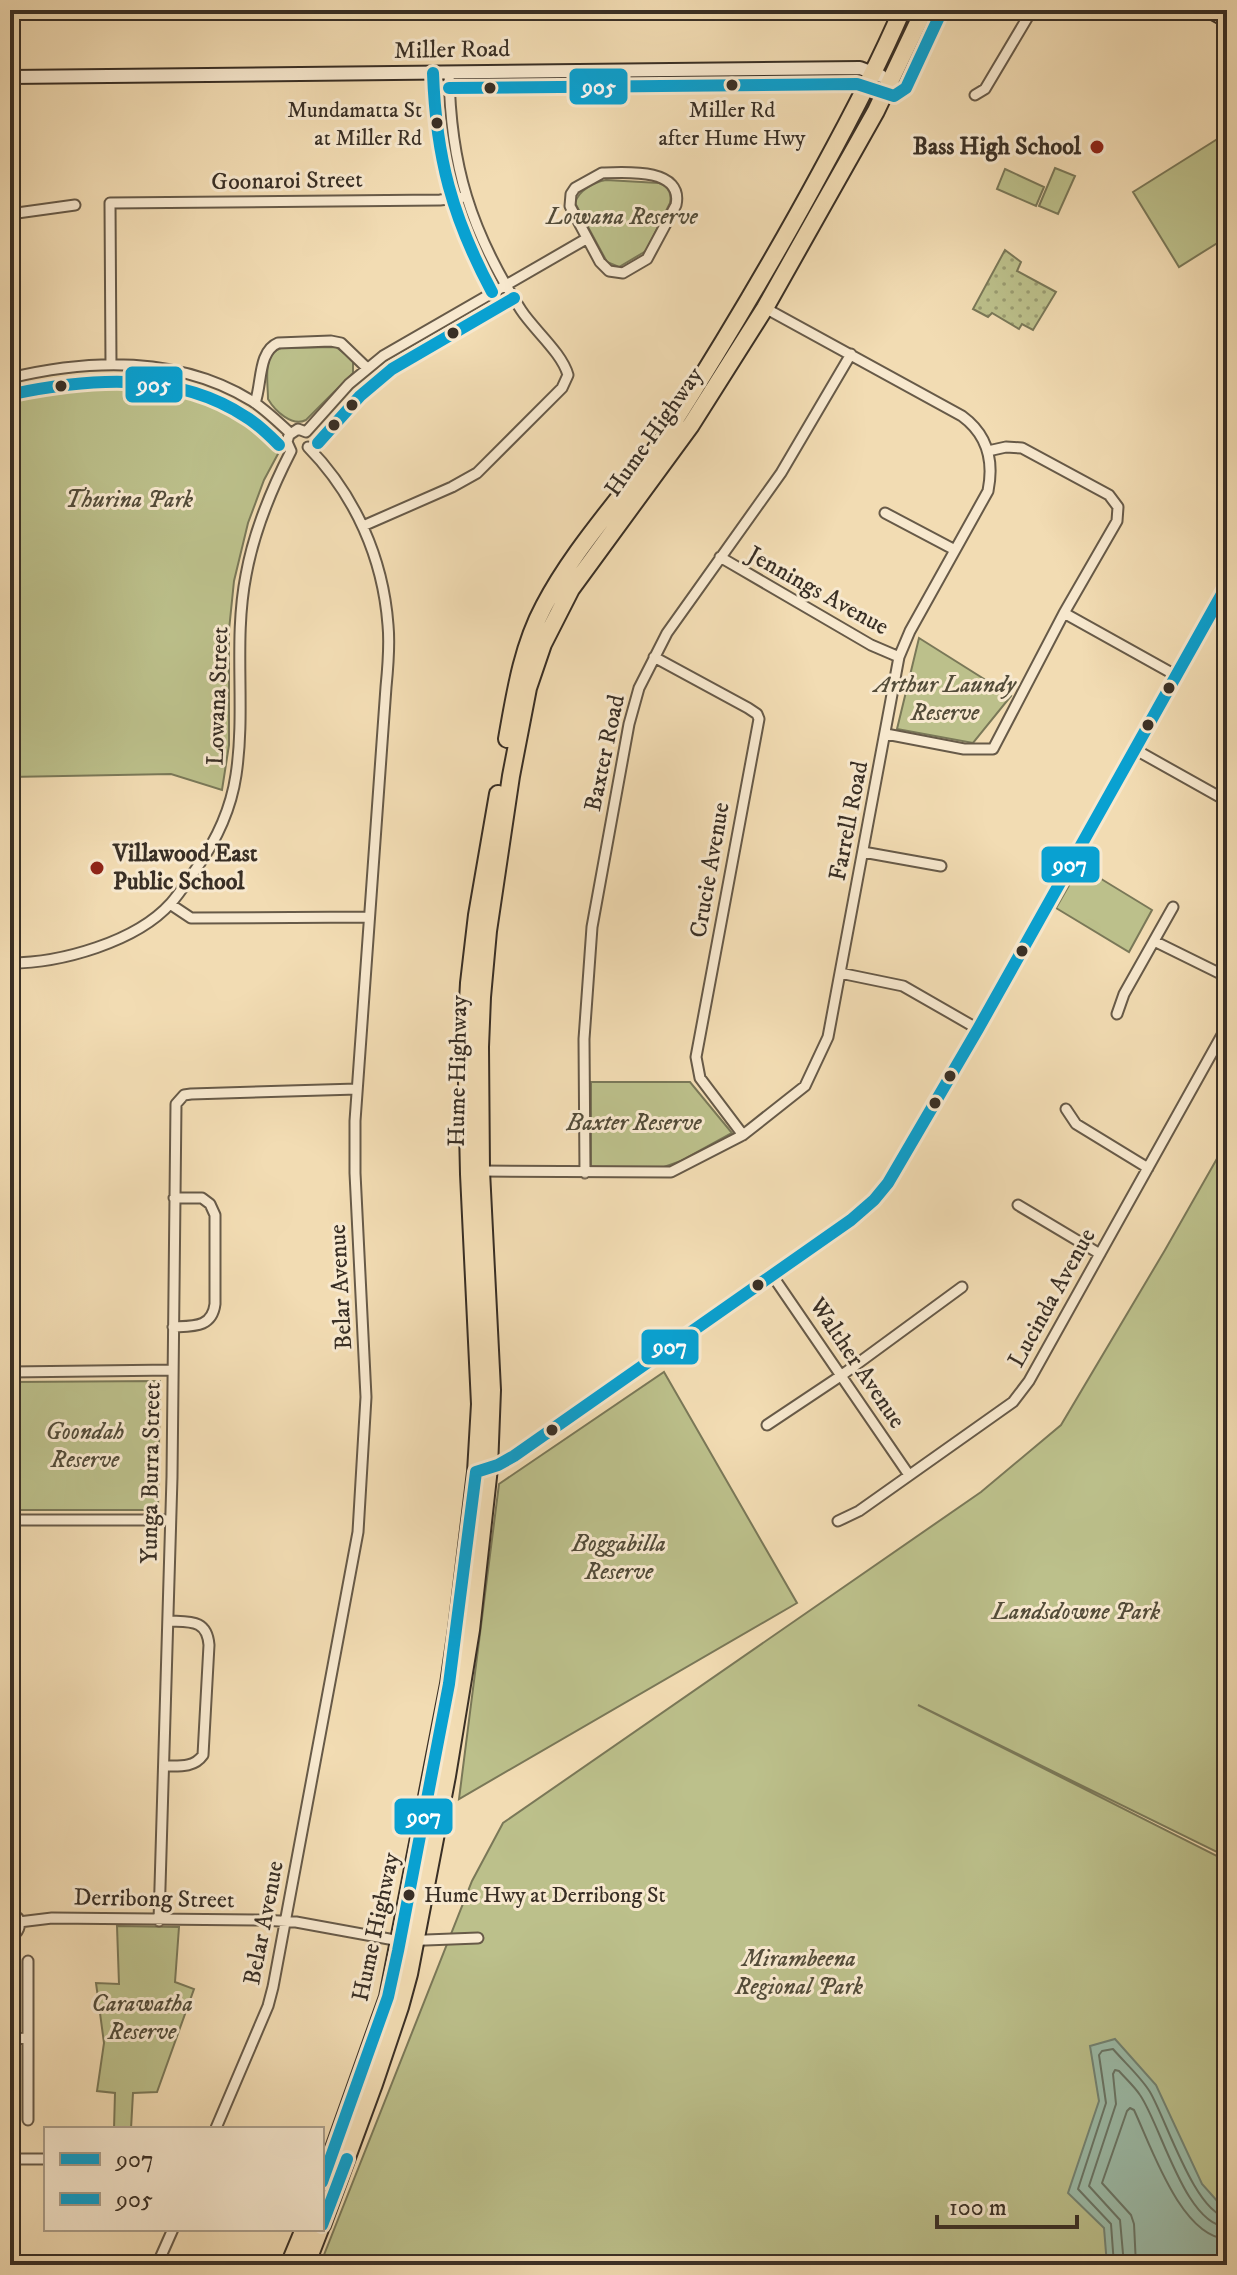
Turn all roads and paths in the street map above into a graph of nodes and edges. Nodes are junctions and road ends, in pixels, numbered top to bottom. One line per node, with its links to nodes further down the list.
1 (902, 10): 7 (highway, Hume Highway)
2 (924, 10): 9 (highway, Hume Highway)
3 (1032, 10): 10 (street)
4 (1207, 10): 5 (street)
5 (1227, 21)
6 (449, 72): 7 (street, Miller Road); 8 (street, Miller Road); 11 (street)
7 (875, 72): 9 (street, Miller Road); 67 (highway, Hume Highway)
8 (10, 77)
9 (892, 80): 16 (highway, Hume Highway)
10 (975, 95)
11 (465, 197): 15 (street); 18 (street, Goonaroi Street)
12 (75, 205): 13 (street)
13 (10, 214)
14 (586, 239): 14 (street); 15 (street)
15 (506, 284): 19 (street); 28 (street)
16 (765, 308): 17 (street); 55 (highway, Hume Highway)
17 (851, 354): 26 (street); 30 (street, Baxter Road)
18 (111, 364): 20 (street); 21 (street)
19 (367, 368): 21 (street); 22 (street)
20 (10, 378)
21 (255, 403): 23 (street)
22 (306, 432): 23 (street); 24 (street)
23 (290, 433): 25 (street)
24 (308, 447): 25 (street); 28 (street, Belar Avenue)
25 (291, 451): 41 (street, Lowana Street)
26 (988, 451): 29 (street, Farrell Road); 32 (street)
27 (885, 513): 29 (street)
28 (363, 526): 43 (street, Belar Avenue)
29 (955, 550): 34 (street, Farrell Road)
30 (720, 557): 33 (street, Baxter Road); 34 (street, Jennings Avenue)
31 (1227, 585): 35 (street)
32 (1064, 613): 35 (street); 36 (street)
33 (654, 657): 53 (street, Crucie Avenue); 56 (street, Baxter Road)
34 (899, 657): 36 (street, Farrell Road)
35 (1177, 676): 37 (street)
36 (886, 734): 39 (street, Farrell Road)
37 (1136, 750): 38 (street); 50 (street)
38 (1227, 801)
39 (863, 852): 40 (street); 46 (street, Farrell Road)
40 (941, 866)
41 (170, 904): 43 (street); 45 (street, Lowana Street)
42 (1173, 907): 44 (street)
43 (369, 917): 51 (street, Belar Avenue)
44 (1154, 941): 47 (street); 48 (street)
45 (10, 963)
46 (840, 973): 50 (street); 53 (street, Farrell Road)
47 (1227, 977)
48 (1117, 1014)
49 (1227, 1026): 54 (street, Lucinda Avenue)
50 (978, 1029): 60 (street)
51 (357, 1089): 57 (street, Yunga Burra Street); 76 (street, Belar Avenue)
52 (1066, 1109): 54 (street)
53 (743, 1135): 56 (street, Farrell Road)
54 (1148, 1168): 59 (street, Lucinda Avenue)
55 (481, 1171): 56 (street, Farrell Road); 67 (highway, Hume Highway)
56 (585, 1173)
57 (174, 1198): 62 (street, Yunga Burra Street); 62 (street)
58 (1018, 1205): 59 (street)
59 (1100, 1254): 68 (street, Lucinda Avenue)
60 (772, 1275): 65 (street, Walther Avenue); 67 (street)
61 (962, 1287): 65 (street)
62 (173, 1327): 63 (street, Yunga Burra Street)
63 (173, 1370): 64 (street); 70 (street, Yunga Burra Street)
64 (10, 1372)
65 (842, 1375): 66 (street); 68 (street, Walther Avenue)
66 (767, 1425)
67 (482, 1470): 80 (highway, Hume Highway)
68 (909, 1475): 71 (street, Lucinda Avenue)
69 (10, 1520): 70 (street)
70 (170, 1520): 72 (street, Yunga Burra Street)
71 (838, 1521)
72 (169, 1621): 73 (street, Yunga Burra Street); 73 (street)
73 (164, 1766): 75 (street, Yunga Burra Street)
74 (10, 1912): 77 (street)
75 (159, 1921): 76 (street, Derribong Street); 77 (street, Derribong Street)
76 (286, 1921): 80 (street, Derribong Street); 85 (street, Belar Avenue)
77 (19, 1922): 78 (street)
78 (10, 1937)
79 (478, 1938): 80 (street, Derribong Street)
80 (407, 1941): 88 (highway, Hume Highway); 89 (highway, Hume Highway)
81 (28, 1961): 82 (street)
82 (28, 2038): 83 (street); 84 (street)
83 (10, 2039)
84 (28, 2120)
85 (216, 2127)
86 (10, 2159): 87 (street)
87 (44, 2159)
88 (324, 2176)
89 (324, 2219)
90 (172, 2231): 93 (street)
91 (303, 2231): 94 (highway)
92 (319, 2231): 95 (highway, Hume Highway)
93 (157, 2265)
94 (289, 2265)
95 (306, 2265)

